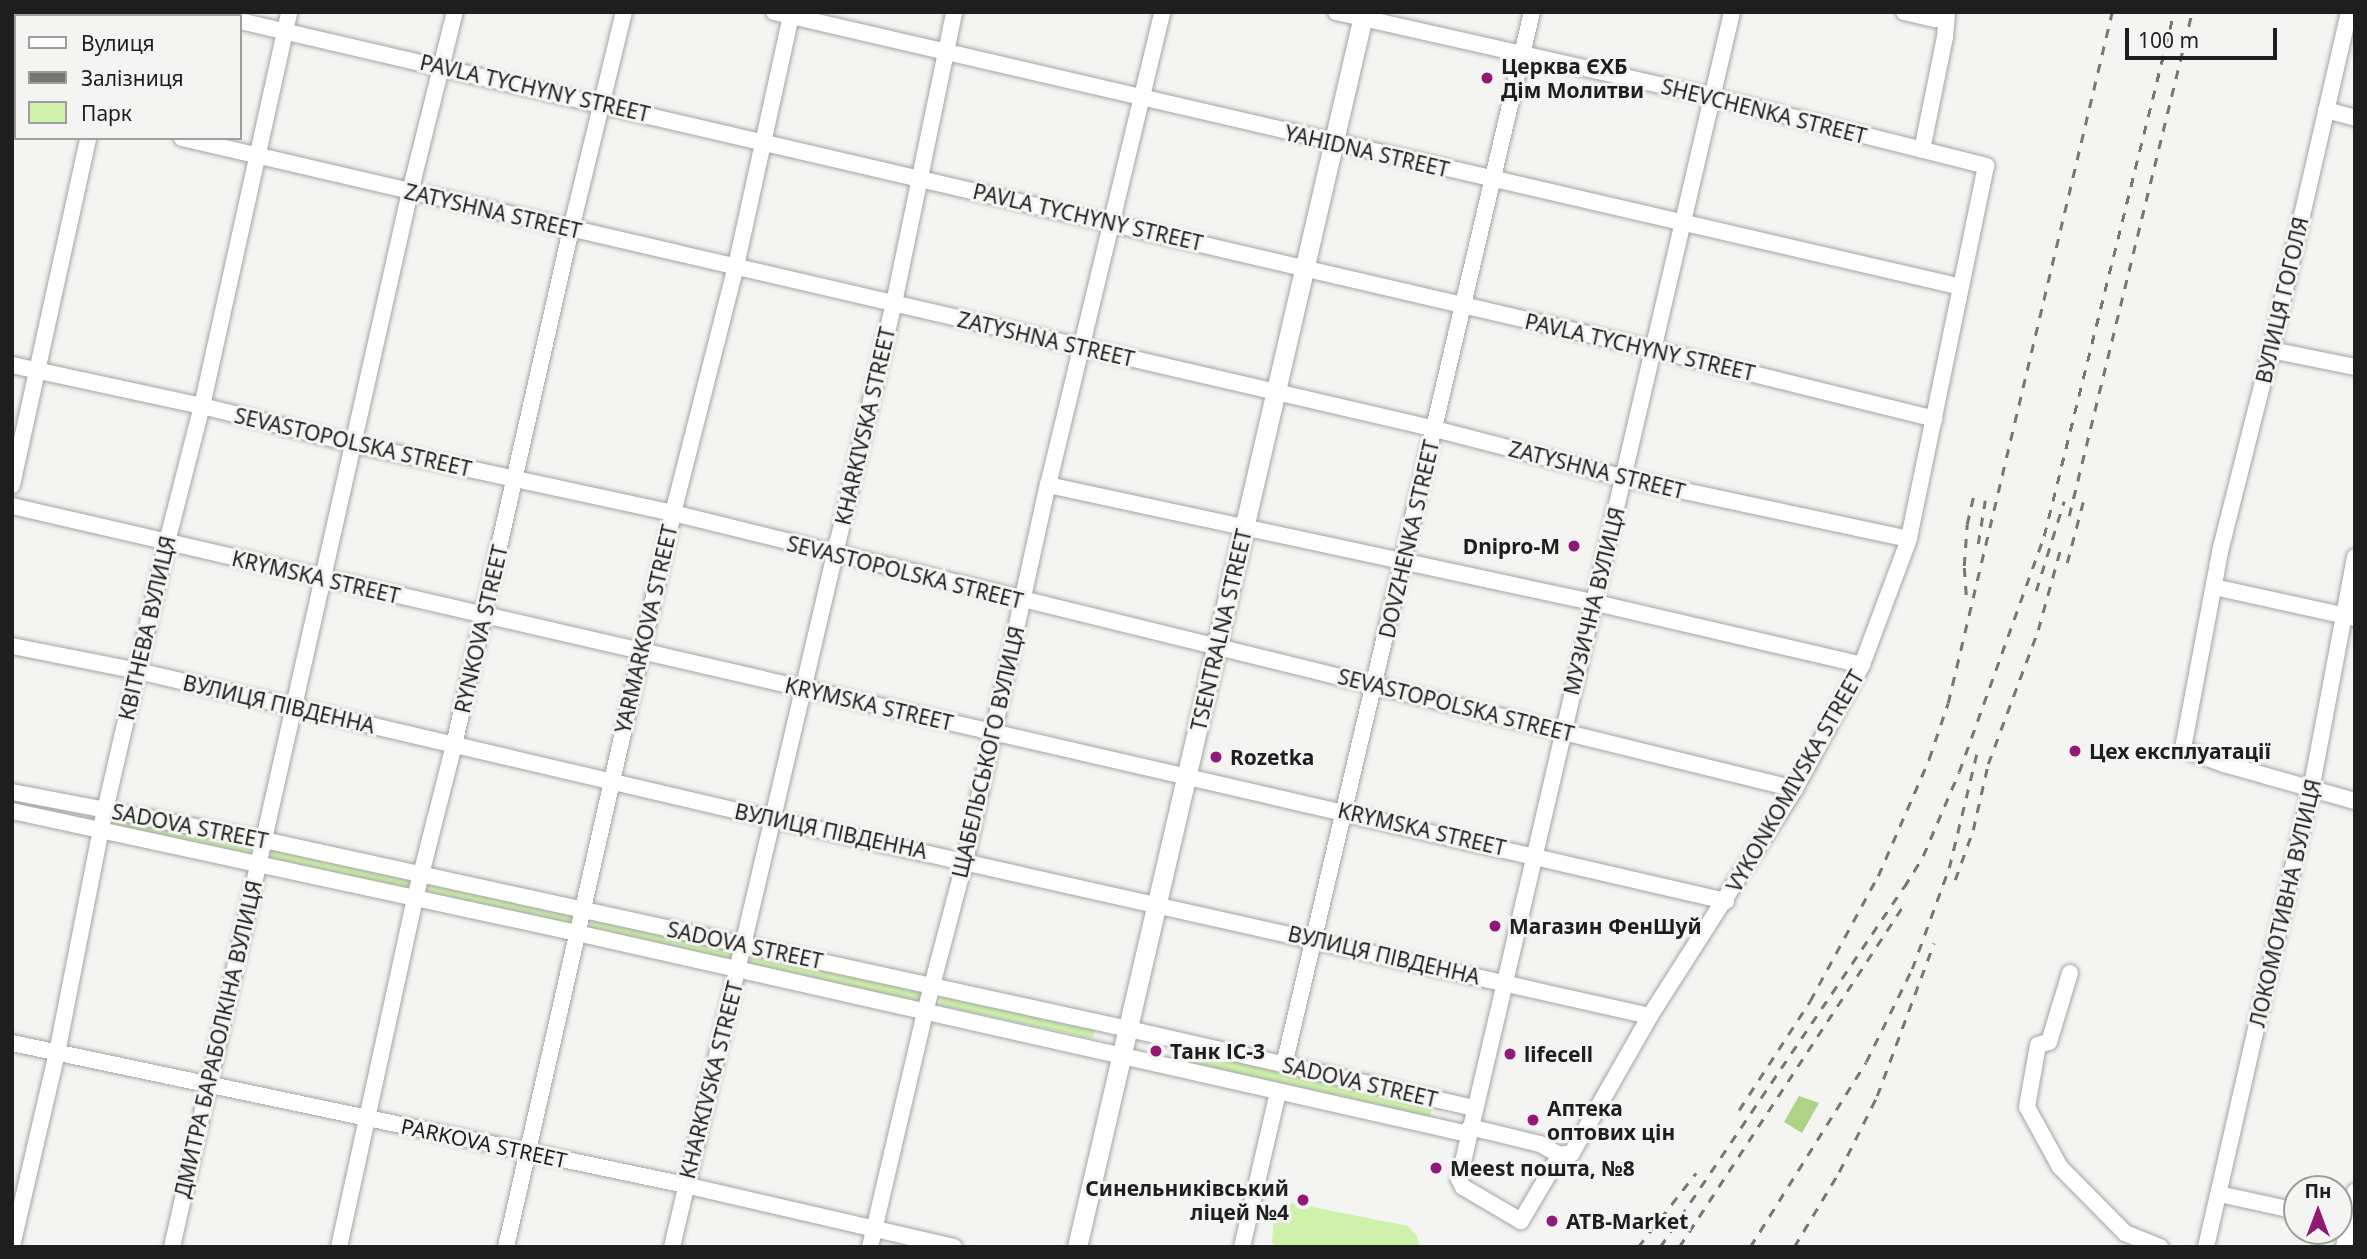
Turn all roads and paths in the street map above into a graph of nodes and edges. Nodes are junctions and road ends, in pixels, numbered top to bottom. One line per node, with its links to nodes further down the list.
1 (289, 12): 16 (street, КВІТНЕВА ВУЛИЦЯ)
2 (455, 12): 19 (street, ДМИТРА БАРАБОЛКІНА ВУЛИЦЯ)
3 (624, 12): 22 (street, RYNKOVA STREET)
4 (774, 12): 12 (street, YAHIDNA STREET)
5 (954, 12): 17 (street, KHARKIVSKA STREET)
6 (1162, 12): 21 (street, ЩАБЕЛЬСЬКОГО ВУЛИЦЯ)
7 (1336, 12): 14 (street, SHEVCHENKA STREET)
8 (1532, 12): 18 (street, DOVZHENKA STREET)
9 (1732, 12): 20 (street, МУЗИЧНА ВУЛИЦЯ)
10 (1904, 12): 13 (street)
11 (2349, 12): 23 (street, ВУЛИЦЯ ГОГОЛЯ)
12 (791, 14): 17 (street, YAHIDNA STREET); 27 (street, YARMARKOVA STREET)
13 (1946, 14): 29 (street)
14 (1364, 16): 18 (street, SHEVCHENKA STREET); 28 (main road, TSENTRALNA STREET)
15 (242, 21): 16 (street, PAVLA TYCHYNY STREET)
16 (286, 31): 19 (street, PAVLA TYCHYNY STREET); 30 (street, КВІТНЕВА ВУЛИЦЯ)
17 (945, 51): 21 (street, YAHIDNA STREET); 32 (street, KHARKIVSKA STREET)
18 (1523, 54): 20 (street, SHEVCHENKA STREET); 33 (street, DOVZHENKA STREET)
19 (443, 66): 22 (street, PAVLA TYCHYNY STREET); 34 (street, ДМИТРА БАРАБОЛКІНА ВУЛИЦЯ)
20 (1712, 97): 29 (street, SHEVCHENKA STREET); 36 (street, МУЗИЧНА ВУЛИЦЯ)
21 (1140, 99): 28 (street, YAHIDNA STREET); 35 (street, ЩАБЕЛЬСЬКОГО ВУЛИЦЯ)
22 (604, 105): 27 (street, PAVLA TYCHYNY STREET); 37 (street, RYNKOVA STREET)
23 (2326, 110): 24 (street); 45 (street, ВУЛИЦЯ ГОГОЛЯ)
24 (2355, 118)
25 (88, 140): 48 (street)
26 (191, 140): 30 (street, ZATYSHNA STREET)
27 (765, 142): 32 (street, PAVLA TYCHYNY STREET); 38 (street, YARMARKOVA STREET)
28 (1333, 143): 33 (street, YAHIDNA STREET); 39 (main road, TSENTRALNA STREET)
29 (1922, 150): 31 (street, SHEVCHENKA STREET)
30 (257, 155): 34 (street, ZATYSHNA STREET); 50 (street, КВІТНЕВА ВУЛИЦЯ)
31 (1986, 166): 40 (street, VYKONKOMIVSKA STREET)
32 (918, 178): 35 (street, PAVLA TYCHYNY STREET); 41 (street, KHARKIVSKA STREET)
33 (1493, 180): 36 (street, YAHIDNA STREET); 42 (street, DOVZHENKA STREET)
34 (410, 192): 37 (street, ZATYSHNA STREET); 53 (street, ДМИТРА БАРАБОЛКІНА ВУЛИЦЯ)
35 (1112, 222): 39 (street, PAVLA TYCHYNY STREET); 43 (street, ЩАБЕЛЬСЬКОГО ВУЛИЦЯ)
36 (1683, 224): 40 (street, YAHIDNA STREET); 44 (street, МУЗИЧНА ВУЛИЦЯ)
37 (571, 229): 38 (street, ZATYSHNA STREET); 55 (street, RYNKOVA STREET)
38 (736, 266): 41 (street, ZATYSHNA STREET); 59 (street, YARMARKOVA STREET)
39 (1304, 267): 42 (street, PAVLA TYCHYNY STREET); 49 (main road, TSENTRALNA STREET)
40 (1961, 287): 51 (street, VYKONKOMIVSKA STREET)
41 (894, 303): 43 (street, ZATYSHNA STREET); 63 (street, KHARKIVSKA STREET)
42 (1465, 305): 44 (street, PAVLA TYCHYNY STREET); 52 (street, DOVZHENKA STREET)
43 (1081, 347): 49 (street, ZATYSHNA STREET); 57 (street, ЩАБЕЛЬСЬКОГО ВУЛИЦЯ)
44 (1652, 349): 51 (street, PAVLA TYCHYNY STREET); 54 (street, МУЗИЧНА ВУЛИЦЯ)
45 (2271, 350): 47 (street); 67 (street, ВУЛИЦЯ ГОГОЛЯ)
46 (12, 365): 48 (street, SEVASTOPOLSKA STREET)
47 (2355, 368)
48 (38, 371): 50 (street, SEVASTOPOLSKA STREET); 56 (street)
49 (1275, 393): 52 (street, ZATYSHNA STREET); 60 (main road, TSENTRALNA STREET)
50 (202, 406): 53 (street, SEVASTOPOLSKA STREET); 62 (street, КВІТНЕВА ВУЛИЦЯ)
51 (1934, 419): 61 (street, VYKONKOMIVSKA STREET)
52 (1434, 429): 54 (street, ZATYSHNA STREET); 65 (street, DOVZHENKA STREET)
53 (354, 444): 55 (street, SEVASTOPOLSKA STREET); 66 (street, ДМИТРА БАРАБОЛКІНА ВУЛИЦЯ)
54 (1624, 478): 61 (street, ZATYSHNA STREET); 69 (street, МУЗИЧНА ВУЛИЦЯ)
55 (517, 480): 59 (street, SEVASTOPOLSKA STREET); 70 (street, RYNKOVA STREET)
56 (12, 485)
57 (1048, 485): 60 (street); 68 (street, ЩАБЕЛЬСЬКОГО ВУЛИЦЯ)
58 (12, 506): 62 (street, KRYMSKA STREET)
59 (673, 513): 63 (street, SEVASTOPOLSKA STREET); 74 (street, YARMARKOVA STREET)
60 (1245, 527): 65 (street); 73 (main road, TSENTRALNA STREET)
61 (1909, 539): 75 (street, VYKONKOMIVSKA STREET)
62 (167, 542): 66 (street, KRYMSKA STREET); 76 (street, КВІТНЕВА ВУЛИЦЯ)
63 (835, 554): 68 (street, SEVASTOPOLSKA STREET); 78 (street, KHARKIVSKA STREET)
64 (2355, 557): 71 (street, ЛОКОМОТИВНА ВУЛИЦЯ)
65 (1403, 562): 69 (street); 77 (street, DOVZHENKA STREET)
66 (324, 579): 70 (street, KRYMSKA STREET); 79 (street, ДМИТРА БАРАБОЛКІНА ВУЛИЦЯ)
67 (2214, 587): 71 (street); 86 (street, ВУЛИЦЯ ГОГОЛЯ)
68 (1022, 601): 73 (street, SEVASTOPOLSKA STREET); 81 (street, ЩАБЕЛЬСЬКОГО ВУЛИЦЯ)
69 (1592, 602): 75 (street); 80 (street, МУЗИЧНА ВУЛИЦЯ)
70 (484, 615): 74 (street, KRYMSKA STREET); 82 (street, RYNKOVA STREET)
71 (2348, 616): 86 (street, ЛОКОМОТИВНА ВУЛИЦЯ)
72 (12, 646): 76 (street, ВУЛИЦЯ ПІВДЕННА)
73 (1216, 648): 77 (street, SEVASTOPOLSKA STREET); 83 (main road, TSENTRALNA STREET)
74 (641, 652): 78 (street, KRYMSKA STREET); 84 (street, YARMARKOVA STREET)
75 (1862, 666): 85 (street, VYKONKOMIVSKA STREET)
76 (138, 671): 79 (street, ВУЛИЦЯ ПІВДЕННА); 89 (street, КВІТНЕВА ВУЛИЦЯ)
77 (1374, 685): 80 (street, SEVASTOPOLSKA STREET); 91 (street, DOVZHENKA STREET)
78 (801, 689): 81 (street, KRYMSKA STREET); 92 (street, KHARKIVSKA STREET)
79 (296, 708): 82 (street, ВУЛИЦЯ ПІВДЕННА); 94 (street, ДМИТРА БАРАБОЛКІНА ВУЛИЦЯ)
80 (1562, 731): 85 (street, SEVASTOPOLSKA STREET); 95 (street, МУЗИЧНА ВУЛИЦЯ)
81 (993, 732): 83 (street, KRYMSKA STREET); 96 (street, ЩАБЕЛЬСЬКОГО ВУЛИЦЯ)
82 (454, 745): 84 (street, ВУЛИЦЯ ПІВДЕННА); 98 (street, RYNKOVA STREET)
83 (1186, 776): 91 (street, KRYMSKA STREET); 101 (main road, TSENTRALNA STREET)
84 (612, 782): 92 (street, ВУЛИЦЯ ПІВДЕННА); 102 (street, YARMARKOVA STREET)
85 (1795, 789): 100 (street, VYKONKOMIVSKA STREET)
86 (2311, 790): 88 (street); 125 (street, ЛОКОМОТИВНА ВУЛИЦЯ)
87 (12, 792): 89 (street, SADOVA STREET)
88 (2355, 801)
89 (105, 810): 93 (street, КВІТНЕВА ВУЛИЦЯ); 94 (street, SADOVA STREET)
90 (12, 811): 93 (street, SADOVA STREET)
91 (1344, 811): 95 (street, KRYMSKA STREET); 104 (street, DOVZHENKA STREET)
92 (772, 819): 96 (street, ВУЛИЦЯ ПІВДЕННА); 105 (street, KHARKIVSKA STREET)
93 (101, 828): 97 (street, SADOVA STREET); 114 (street, КВІТНЕВА ВУЛИЦЯ)
94 (264, 840): 97 (street, ДМИТРА БАРАБОЛКІНА ВУЛИЦЯ); 98 (street, SADOVA STREET)
95 (1532, 854): 100 (street, KRYMSKA STREET); 108 (street, МУЗИЧНА ВУЛИЦЯ)
96 (965, 860): 101 (street, ВУЛИЦЯ ПІВДЕННА); 109 (street, ЩАБЕЛЬСЬКОГО ВУЛИЦЯ)
97 (258, 863): 99 (street, SADOVA STREET); 117 (street, ДМИТРА БАРАБОЛКІНА ВУЛИЦЯ)
98 (421, 874): 99 (street, RYNKOVA STREET); 102 (street, SADOVA STREET)
99 (415, 898): 103 (street, SADOVA STREET); 120 (street, RYNKOVA STREET)
100 (1726, 901): 111 (street, VYKONKOMIVSKA STREET)
101 (1156, 906): 104 (street, ВУЛИЦЯ ПІВДЕННА); 112 (main road, TSENTRALNA STREET)
102 (583, 909): 103 (street, YARMARKOVA STREET); 105 (street, SADOVA STREET)
103 (578, 933): 106 (street, SADOVA STREET); 122 (street, YARMARKOVA STREET)
104 (1315, 939): 108 (street, ВУЛИЦЯ ПІВДЕННА); 116 (street, DOVZHENKA STREET)
105 (745, 945): 106 (street, KHARKIVSKA STREET); 109 (street, SADOVA STREET)
106 (739, 969): 110 (street, SADOVA STREET); 124 (street, KHARKIVSKA STREET)
107 (2070, 974): 138 (street)
108 (1506, 983): 111 (street, ВУЛИЦЯ ПІВДЕННА); 119 (street, МУЗИЧНА ВУЛИЦЯ)
109 (931, 985): 110 (street, ЩАБЕЛЬСЬКОГО ВУЛИЦЯ); 112 (street, SADOVA STREET)
110 (925, 1012): 115 (street, SADOVA STREET); 128 (street, ЩАБЕЛЬСЬКОГО ВУЛИЦЯ)
111 (1650, 1016): 123 (street, VYKONKOMIVSKA STREET)
112 (1129, 1029): 115 (main road, TSENTRALNA STREET); 116 (street, SADOVA STREET)
113 (12, 1043): 114 (street, PARKOVA STREET)
114 (57, 1053): 117 (street, PARKOVA STREET); 129 (street, КВІТНЕВА ВУЛИЦЯ)
115 (1121, 1056): 118 (street, SADOVA STREET); 136 (main road, TSENTRALNA STREET)
116 (1284, 1065): 119 (street, SADOVA STREET)
117 (208, 1085): 120 (street, PARKOVA STREET); 130 (street, ДМИТРА БАРАБОЛКІНА ВУЛИЦЯ)
118 (1278, 1091): 121 (street, SADOVA STREET); 137 (street)
119 (1475, 1108): 121 (street, МУЗИЧНА ВУЛИЦЯ)
120 (367, 1118): 122 (street, PARKOVA STREET); 131 (street, RYNKOVA STREET)
121 (1469, 1131): 123 (street, SADOVA STREET); 127 (street, МУЗИЧНА ВУЛИЦЯ)
122 (527, 1152): 124 (street, PARKOVA STREET); 132 (street, YARMARKOVA STREET)
123 (1560, 1155): 127 (street, VYKONKOMIVSKA STREET)
124 (685, 1185): 128 (street, PARKOVA STREET); 133 (street, KHARKIVSKA STREET)
125 (2219, 1194): 126 (street); 139 (street, ЛОКОМОТИВНА ВУЛИЦЯ)
126 (2283, 1208)
127 (1521, 1221)
128 (875, 1227): 134 (street, ЩАБЕЛЬСЬКОГО ВУЛИЦЯ); 135 (street, PARKOVA STREET)
129 (12, 1245)
130 (172, 1247)
131 (339, 1247)
132 (506, 1247)
133 (672, 1247)
134 (870, 1247)
135 (954, 1247)
136 (1077, 1247)
137 (1242, 1247)
138 (2160, 1247)
139 (2206, 1247)

